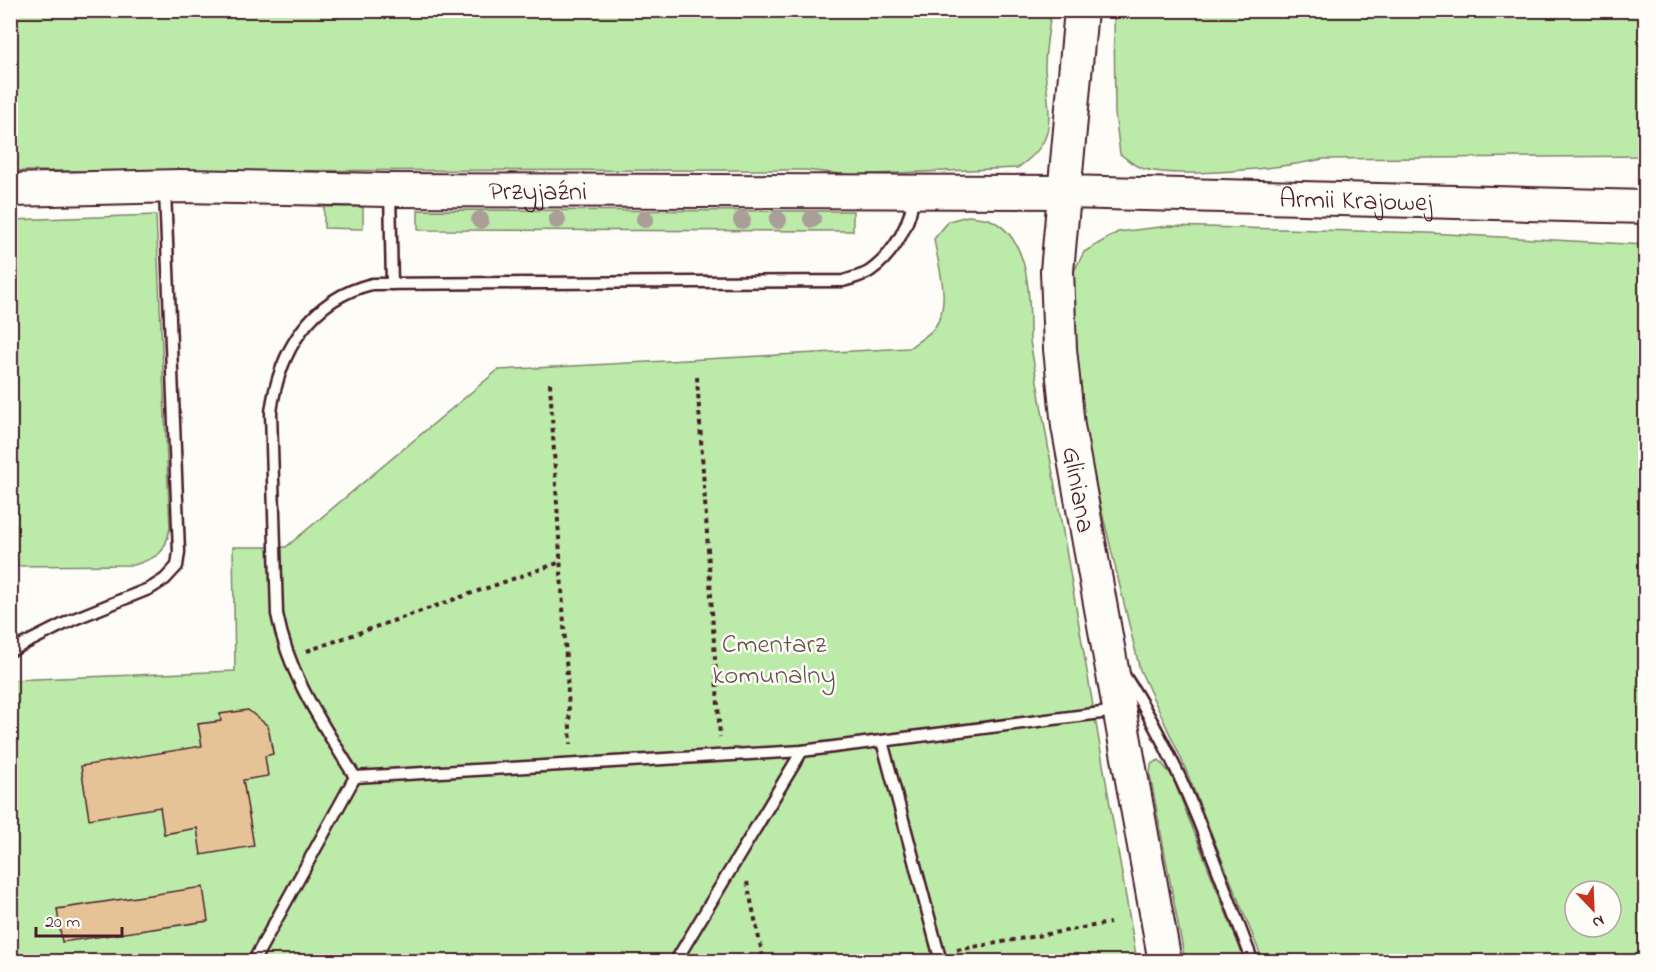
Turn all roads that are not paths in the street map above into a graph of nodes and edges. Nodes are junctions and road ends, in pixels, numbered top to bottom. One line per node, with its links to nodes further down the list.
1 (1081, 10): 5 (street, Gliniana)
2 (165, 187): 3 (street, Przyjaźni); 4 (street, Przyjaźni); 9 (lane)
3 (10, 190)
4 (390, 190): 6 (street, Przyjaźni); 8 (lane)
5 (1066, 192): 6 (street, Przyjaźni); 7 (street, Armii Krajowej); 10 (street, Gliniana)
6 (913, 193): 8 (lane)
7 (1646, 207)
8 (392, 284): 14 (lane)
9 (10, 651)
10 (1109, 654): 11 (street, Gliniana); 19 (lane)
11 (1119, 710): 12 (lane); 18 (street, Gliniana)
12 (882, 741): 13 (lane); 15 (lane)
13 (802, 751): 14 (lane); 17 (lane)
14 (355, 777): 16 (lane)
15 (940, 957)
16 (253, 962)
17 (675, 962)
18 (1165, 962)
19 (1253, 962)

